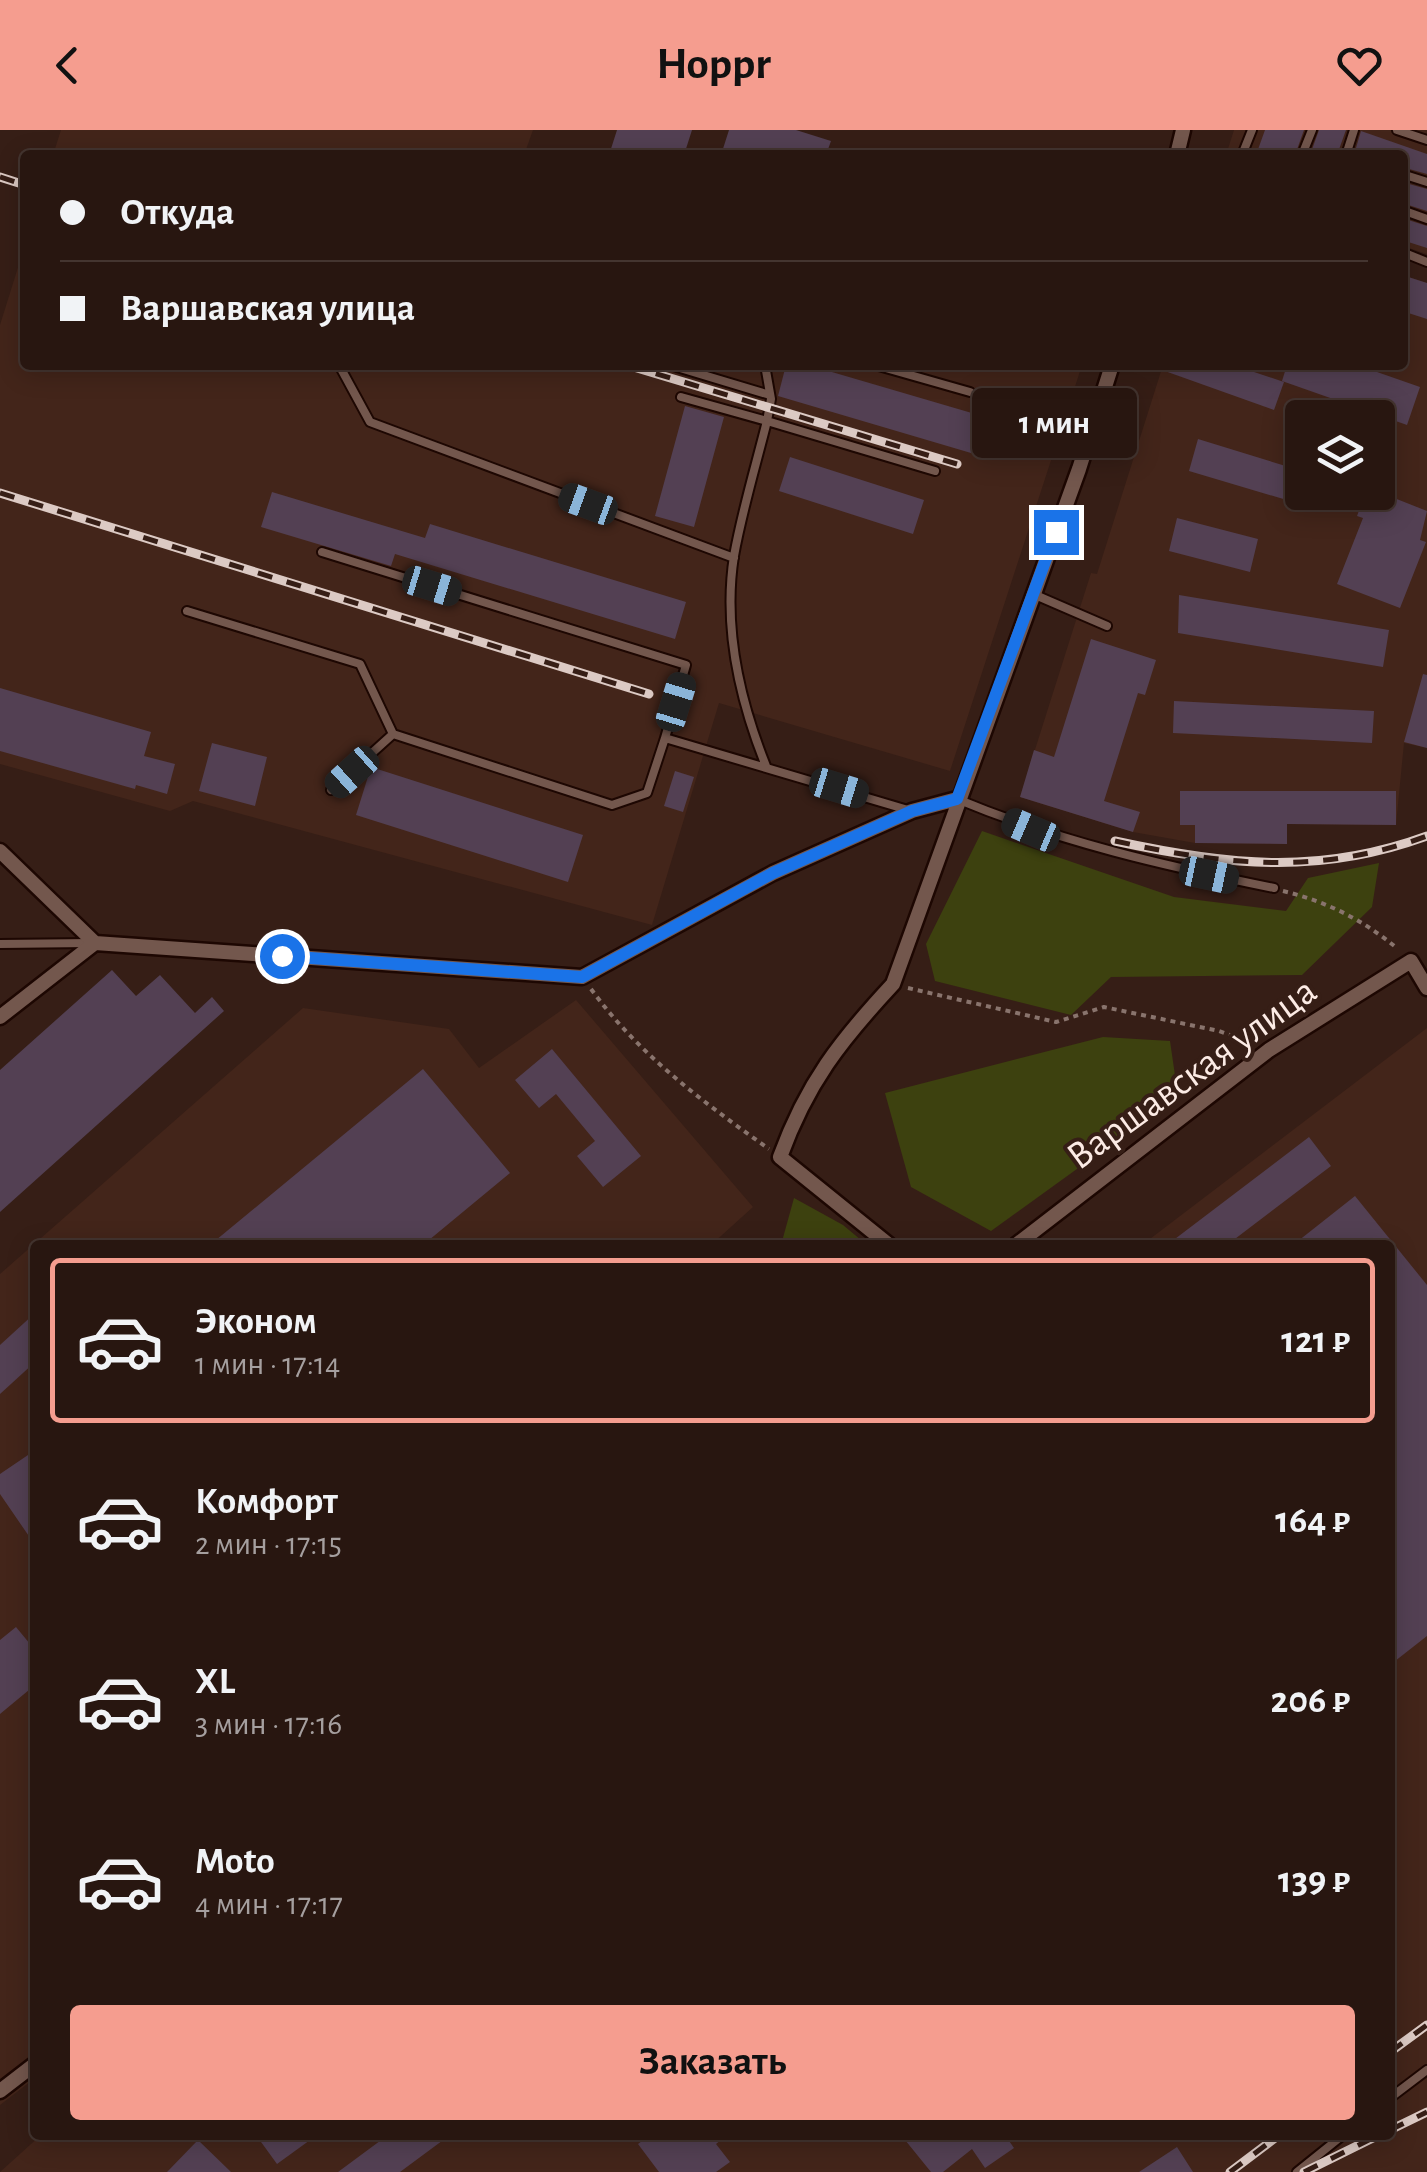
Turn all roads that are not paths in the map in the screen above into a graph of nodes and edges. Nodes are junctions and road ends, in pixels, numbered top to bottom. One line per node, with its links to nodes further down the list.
1 (1398, 130): 2 (lane)
2 (1427, 140)
3 (342, 370): 14 (lane)
4 (687, 370): 9 (lane)
5 (766, 370): 9 (lane)
6 (893, 370): 8 (lane)
7 (1110, 370): 15 (street)
8 (970, 392)
9 (770, 395): 11 (lane)
10 (681, 397): 11 (lane)
11 (767, 421): 12 (lane); 14 (lane)
12 (935, 472)
13 (322, 552): 19 (lane)
14 (734, 558): 20 (lane)
15 (1033, 594): 17 (lane); 22 (street)
16 (187, 612): 18 (lane)
17 (1108, 626)
18 (393, 734): 19 (lane); 21 (lane)
19 (665, 738): 20 (lane)
20 (766, 766): 23 (lane)
21 (332, 790)
22 (957, 799): 23 (street); 25 (lane); 30 (street)
23 (912, 811): 27 (street)
24 (0, 851): 27 (street)
25 (1274, 888)
26 (0, 944): 27 (lane)
27 (95, 944): 29 (street)
28 (1427, 988): 31 (street, Варшавская улица)
29 (0, 1017)
30 (883, 1240)
31 (1022, 1240)
32 (30, 2068): 34 (street)
33 (1427, 2070): 35 (lane)
34 (0, 2092)
35 (1395, 2094)
36 (1337, 2140): 37 (lane)
37 (1298, 2172)

